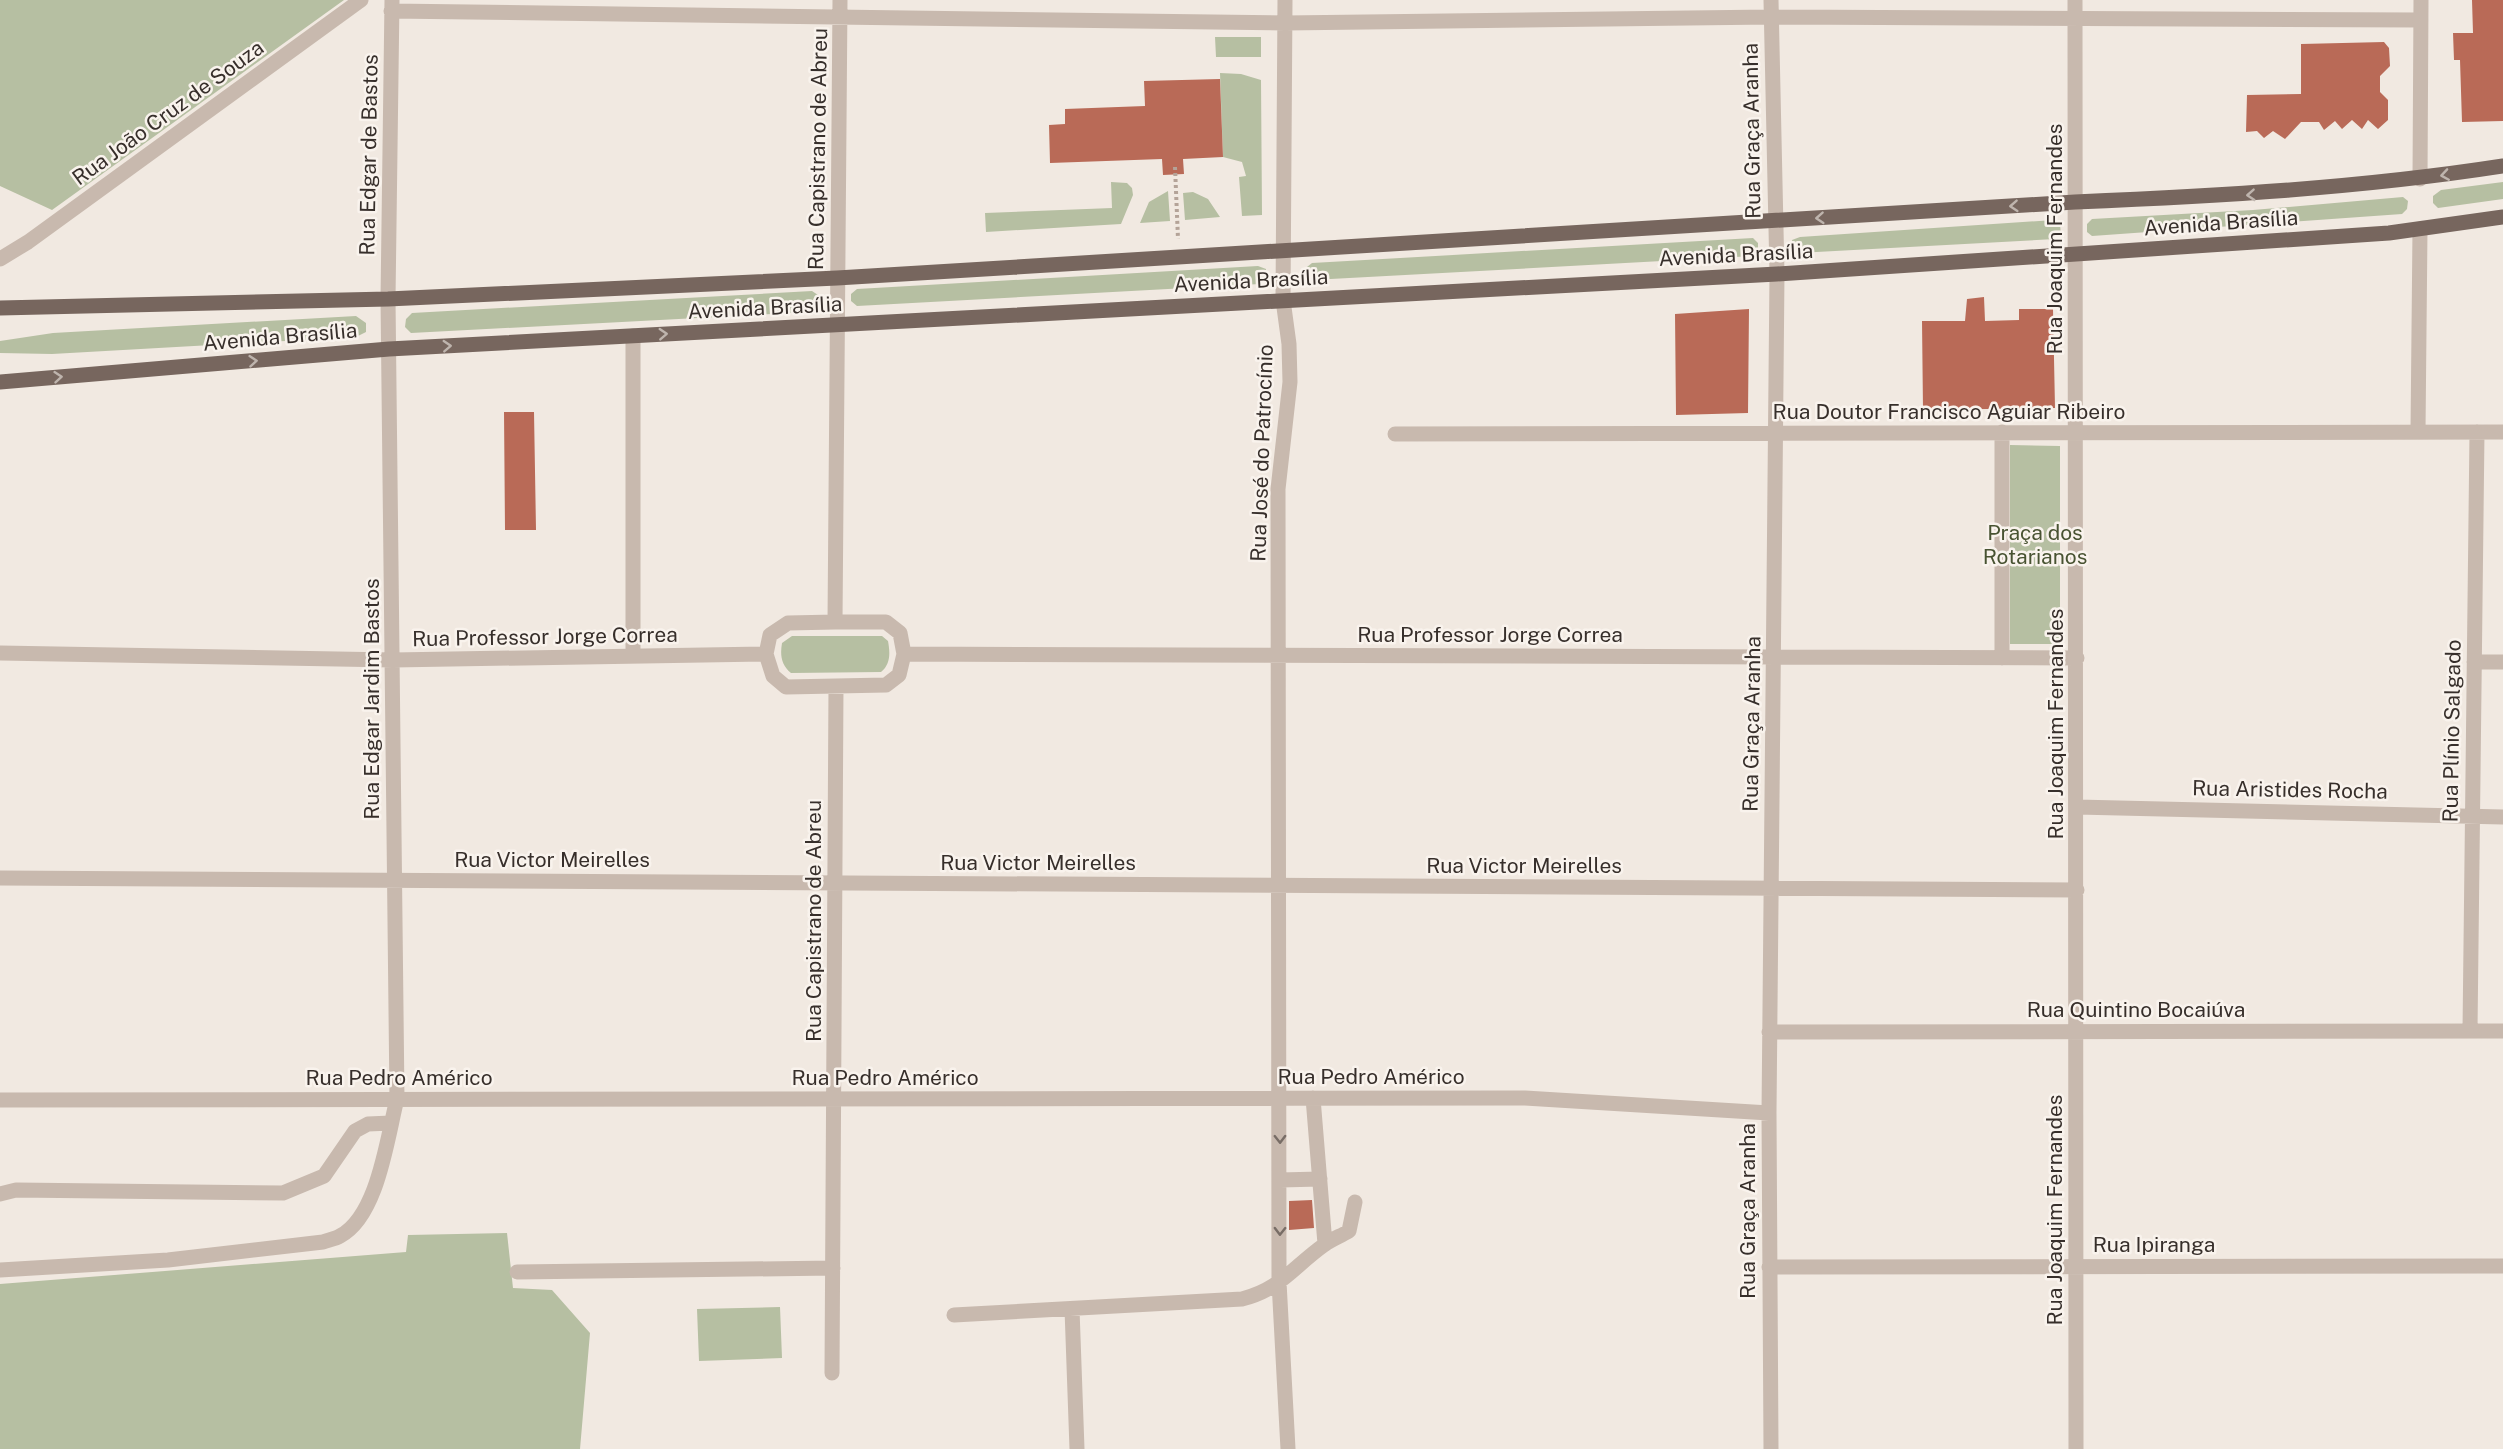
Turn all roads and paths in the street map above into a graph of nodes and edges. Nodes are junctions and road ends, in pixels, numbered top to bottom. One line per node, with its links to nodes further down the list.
1 (361, 0): 23 (street, Rua João Cruz de Souza)
2 (840, 0): 10 (street, Rua Capistrano de Abreu)
3 (1285, 0): 12 (street, Rua José do Patrocínio)
4 (1771, 0): 8 (street, Rua Graça Aranha)
5 (2075, 0): 9 (street, Rua Joaquim Fernandes)
6 (2421, 0): 11 (street)
7 (392, 6): 10 (street); 26 (street, Rua Edgar de Bastos)
8 (1771, 17): 9 (street); 12 (street); 18 (street, Rua Graça Aranha)
9 (2075, 18): 11 (street); 16 (street, Rua Joaquim Fernandes)
10 (840, 19): 12 (street); 25 (street, Rua Capistrano de Abreu)
11 (2421, 20): 15 (street)
12 (1285, 23): 20 (street, Rua José do Patrocínio)
13 (2503, 166): 15 (main road, Avenida Brasília, one-way to 15)
14 (1175, 167): 22 (path)
15 (2420, 179): 16 (main road, Avenida Brasília, one-way to 16)
16 (2075, 202): 18 (main road, Avenida Brasília, one-way to 18); 21 (street, Rua Joaquim Fernandes)
17 (2503, 217): 19 (main road, Avenida Brasília)
18 (1775, 221): 20 (main road, Avenida Brasília); 24 (street, Rua Graça Aranha)
19 (2420, 229): 21 (main road, Avenida Brasília); 34 (street)
20 (1283, 249): 22 (main road, Avenida Brasília); 27 (street, Rua José do Patrocínio)
21 (2075, 254): 24 (main road, Avenida Brasília); 38 (street, Rua Joaquim Fernandes)
22 (1179, 256): 25 (main road, Avenida Brasília)
23 (0, 259)
24 (1777, 274): 27 (main road, Avenida Brasília); 37 (street, Rua Graça Aranha)
25 (837, 278): 26 (main road, Avenida Brasília); 29 (street, Rua Capistrano de Abreu)
26 (388, 299): 28 (main road, Avenida Brasília); 31 (street, Rua Edgar Jardim Bastos)
27 (1283, 300): 29 (main road, Avenida Brasília); 45 (street, Rua José do Patrocínio)
28 (0, 308)
29 (837, 325): 30 (main road, Avenida Brasília, one-way to 29); 40 (street, Rua Capistrano de Abreu)
30 (633, 336): 31 (main road, Avenida Brasília, one-way to 30); 44 (street)
31 (389, 349): 32 (main road, Avenida Brasília, one-way to 31); 49 (street, Rua Edgar Jardim Bastos)
32 (0, 382)
33 (2002, 432): 37 (street, Rua Doutor Francisco Aguiar Ribeiro); 38 (street, Rua Doutor Francisco Aguiar Ribeiro); 47 (street)
34 (2418, 432): 35 (street, Rua Doutor Francisco Aguiar Ribeiro); 38 (street, Rua Doutor Francisco Aguiar Ribeiro)
35 (2477, 432): 36 (street, Rua Doutor Francisco Aguiar Ribeiro); 50 (street, Rua Plínio Salgado)
36 (2503, 432)
37 (1775, 433): 39 (street, Rua Doutor Francisco Aguiar Ribeiro); 46 (street, Rua Graça Aranha)
38 (2077, 433): 48 (street, Rua Joaquim Fernandes)
39 (1395, 434)
40 (835, 622): 42 (street); 43 (street)
41 (0, 653): 49 (street, Rua Professor Jorge Correa)
42 (766, 654): 44 (street, Rua Professor Jorge Correa); 52 (street)
43 (904, 654): 45 (street, Rua Professor Jorge Correa); 52 (street)
44 (633, 656): 49 (street, Rua Professor Jorge Correa)
45 (1279, 656): 46 (street, Rua Professor Jorge Correa); 59 (street, Rua José do Patrocínio)
46 (1773, 657): 47 (street, Rua Professor Jorge Correa); 60 (street, Rua Graça Aranha)
47 (2002, 658): 48 (street, Rua Professor Jorge Correa)
48 (2077, 658): 53 (street, Rua Joaquim Fernandes)
49 (393, 660): 57 (street, Rua Edgar Jardim Bastos)
50 (2474, 662): 51 (street); 54 (street, Rua Plínio Salgado)
51 (2503, 662)
52 (836, 686): 58 (street, Rua Capistrano de Abreu)
53 (2077, 807): 54 (street, Rua Aristides Rocha); 61 (street, Rua Joaquim Fernandes)
54 (2472, 815): 55 (street, Rua Aristides Rocha); 63 (street, Rua Plínio Salgado)
55 (2503, 817)
56 (0, 878): 57 (street, Rua Victor Meirelles)
57 (394, 881): 58 (street, Rua Victor Meirelles); 68 (street, Rua Edgar Jardim Bastos)
58 (835, 883): 59 (street, Rua Victor Meirelles); 69 (street, Rua Capistrano de Abreu)
59 (1280, 885): 60 (street, Rua Victor Meirelles); 66 (street)
60 (1771, 888): 61 (street, Rua Victor Meirelles); 65 (street, Rua Graça Aranha)
61 (2077, 890): 62 (street, Rua Joaquim Fernandes)
62 (2077, 1031): 63 (street, Rua Quintino Bocaiúva); 65 (street, Rua Quintino Bocaiúva); 79 (street, Rua Joaquim Fernandes)
63 (2470, 1031): 64 (street, Rua Quintino Bocaiúva)
64 (2503, 1031)
65 (1769, 1032): 71 (street, Rua Graça Aranha)
66 (1279, 1098): 67 (street, Rua Pedro Américo); 69 (street, Rua Pedro Américo); 74 (street, one-way to 74)
67 (1313, 1098): 71 (street, Rua Pedro Américo); 73 (street)
68 (397, 1099): 69 (street, Rua Pedro Américo); 70 (street, Rua Pedro Américo); 72 (street, Rua Edgar Jardim Bastos)
69 (834, 1099): 81 (street, Rua Capistrano de Abreu)
70 (0, 1100)
71 (1769, 1113): 78 (street, Rua Graça Aranha)
72 (391, 1123): 75 (street); 82 (street, Rua Edgar Jardim Bastos)
73 (1320, 1179): 74 (street); 77 (street)
74 (1280, 1180): 84 (street, one-way to 84)
75 (0, 1194)
76 (1355, 1202): 77 (street)
77 (1325, 1244): 84 (street)
78 (1769, 1266): 79 (street, Rua Ipiranga); 90 (street, Rua Graça Aranha)
79 (2076, 1266): 80 (street, Rua Ipiranga); 91 (street, Rua Joaquim Fernandes)
80 (2503, 1266)
81 (833, 1268): 83 (street); 87 (street, Rua Capistrano de Abreu)
82 (0, 1270)
83 (517, 1272)
84 (1279, 1282): 85 (street); 89 (street)
85 (1072, 1309): 86 (street); 88 (street)
86 (954, 1315)
87 (832, 1373)
88 (1077, 1449)
89 (1288, 1449)
90 (1771, 1449)
91 (2076, 1449)

